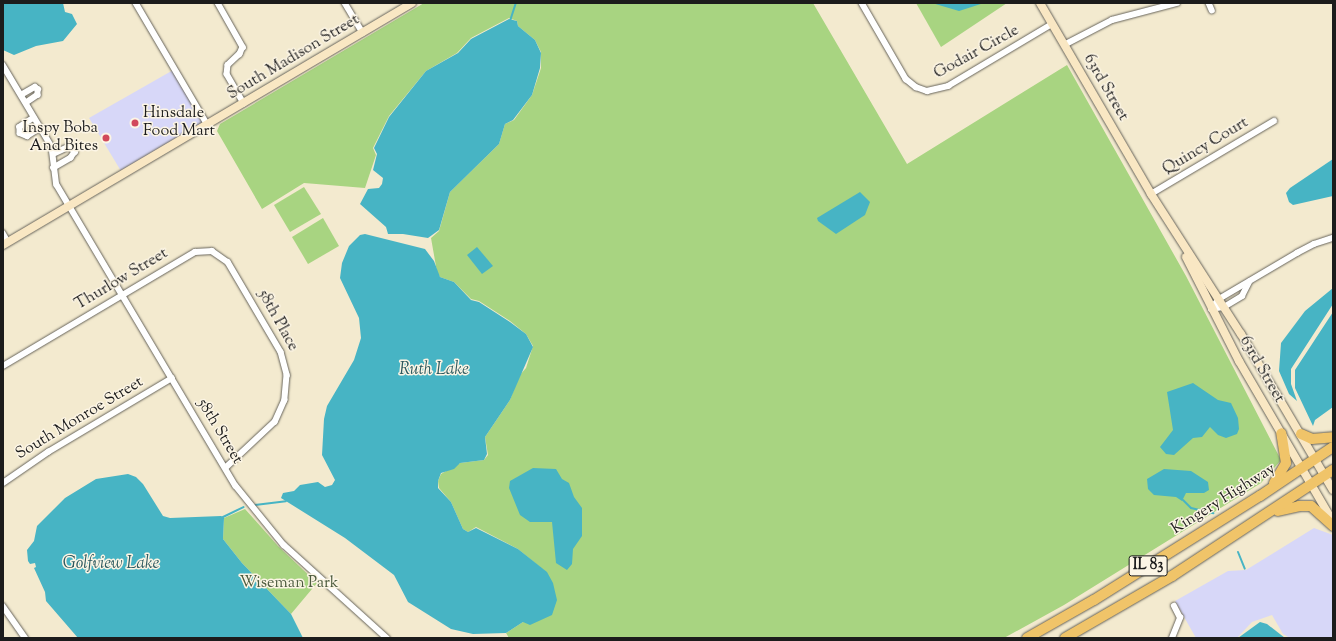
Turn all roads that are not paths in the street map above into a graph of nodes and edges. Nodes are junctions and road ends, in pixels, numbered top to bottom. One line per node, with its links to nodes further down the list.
1 (136, 3): 20 (street)
2 (218, 3): 17 (street)
3 (345, 3): 11 (street)
4 (412, 3): 11 (street, South Madison Street)
5 (862, 3): 10 (street, Godair Circle)
6 (1040, 3): 10 (street, 63rd Street)
7 (1178, 3): 12 (street)
8 (1209, 3): 9 (street)
9 (1212, 10)
10 (1052, 24): 12 (street, 63rd Street)
11 (362, 33): 17 (street, South Madison Street)
12 (1064, 45): 24 (street, 63rd Street)
13 (3, 65): 14 (street)
14 (5, 74): 15 (street)
15 (21, 95): 16 (street); 16 (street)
16 (26, 103): 18 (street)
17 (244, 104): 20 (street, South Madison Street)
18 (34, 118): 21 (street); 21 (street)
19 (1274, 121): 24 (street, Quincy Court)
20 (208, 125): 25 (street, South Madison Street)
21 (40, 128): 22 (street)
22 (53, 154): 23 (street, 58th Street); 23 (street)
23 (54, 168): 25 (street, 58th Street)
24 (1151, 194): 26 (street, 63rd Street)
25 (70, 206): 29 (street, South Madison Street); 32 (street, 58th Street)
26 (1171, 228): 33 (street, 63rd Street); 35 (street, 63rd Street)
27 (3, 233): 29 (street)
28 (1333, 238): 30 (street)
29 (6, 244)
30 (1250, 282): 33 (street); 34 (street)
31 (245, 290): 32 (street, Thurlow Street); 43 (street, 58th Place)
32 (123, 295): 36 (street, Thurlow Street); 37 (street, 58th Street)
33 (1218, 299): 34 (street, 63rd Street); 35 (street)
34 (1224, 307): 35 (street); 39 (street, 63rd Street)
35 (1211, 309): 38 (street, 63rd Street)
36 (3, 366)
37 (172, 378): 43 (street, 58th Street); 46 (street, South Monroe Street)
38 (1281, 433): 44 (street, 63rd Street); 49 (highway)
39 (1301, 434): 40 (highway); 42 (street, 63rd Street)
40 (1333, 437)
41 (1333, 447): 42 (highway, Kingery Highway / IL 83)
42 (1316, 460): 44 (highway, Kingery Highway / IL 83); 45 (street, 63rd Street)
43 (226, 468): 56 (street, 58th Street)
44 (1302, 468): 47 (street, 63rd Street); 49 (highway, Kingery Highway / IL 83)
45 (1329, 473): 47 (highway, IL 83); 48 (street, 63rd Street)
46 (3, 483)
47 (1312, 485): 50 (highway, IL 83); 51 (street, 63rd Street)
48 (1333, 490)
49 (1268, 491): 57 (highway, Kingery Highway / IL 83)
50 (1271, 513): 52 (highway); 58 (highway, IL 83)
51 (1333, 522)
52 (1333, 526)
53 (3, 606): 55 (street)
54 (1174, 606): 59 (street)
55 (25, 638)
56 (387, 638)
57 (1027, 638)
58 (1065, 638)
59 (1172, 638)

